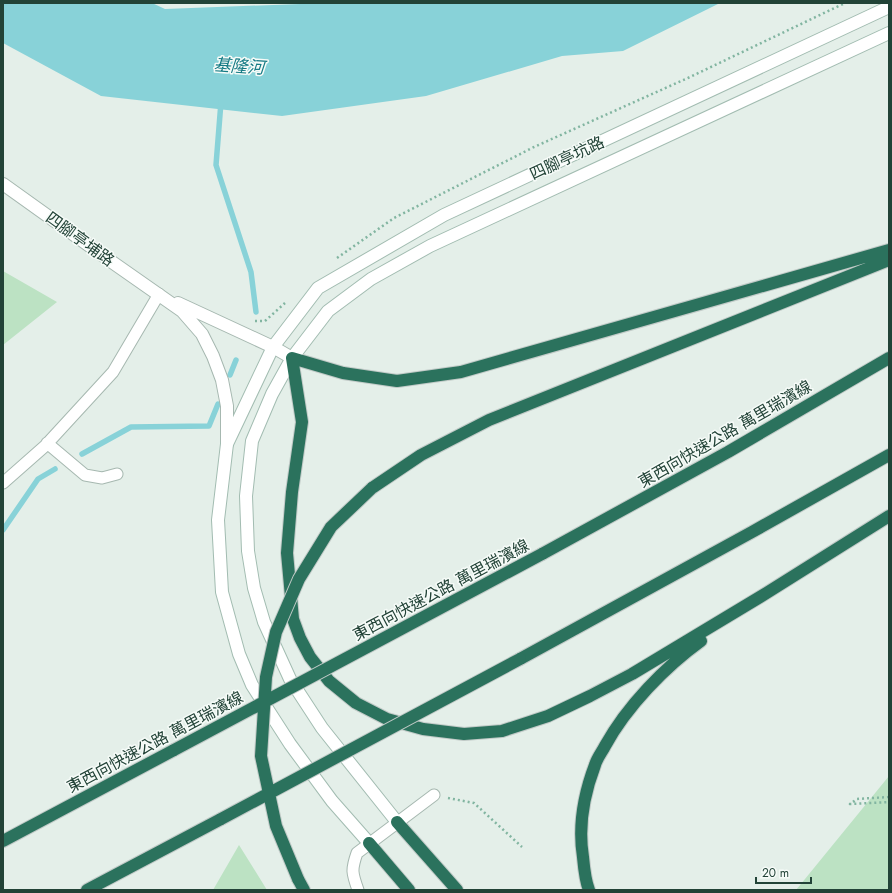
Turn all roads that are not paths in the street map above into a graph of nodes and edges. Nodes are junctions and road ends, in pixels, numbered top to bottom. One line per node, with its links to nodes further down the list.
1 (889, 7): 7 (street, 四腳亭坑路)
2 (889, 33): 8 (street, 四腳亭坑路)
3 (3, 184): 6 (street, 四腳亭埔路)
4 (889, 250): 8 (highway)
5 (889, 260): 22 (highway, bridge)
6 (159, 294): 7 (street); 10 (lane); 11 (street)
7 (273, 347): 8 (street); 11 (street, 四腳亭坑路)
8 (292, 358): 16 (highway); 18 (street, 四腳亭坑路)
9 (889, 358): 19 (highway, 東西向快速公路 萬里瑞濱線, bridge)
10 (47, 443): 13 (lane); 14 (lane)
11 (227, 444): 20 (street)
12 (889, 455): 21 (highway, bridge)
13 (117, 474)
14 (3, 483)
15 (889, 516): 16 (highway)
16 (760, 598): 26 (highway)
17 (434, 795): 18 (lane)
18 (397, 822): 20 (lane); 25 (highway)
19 (3, 841)
20 (369, 843): 23 (lane); 24 (highway)
21 (87, 890)
22 (304, 890)
23 (358, 890)
24 (409, 890)
25 (457, 890)
26 (589, 890)

